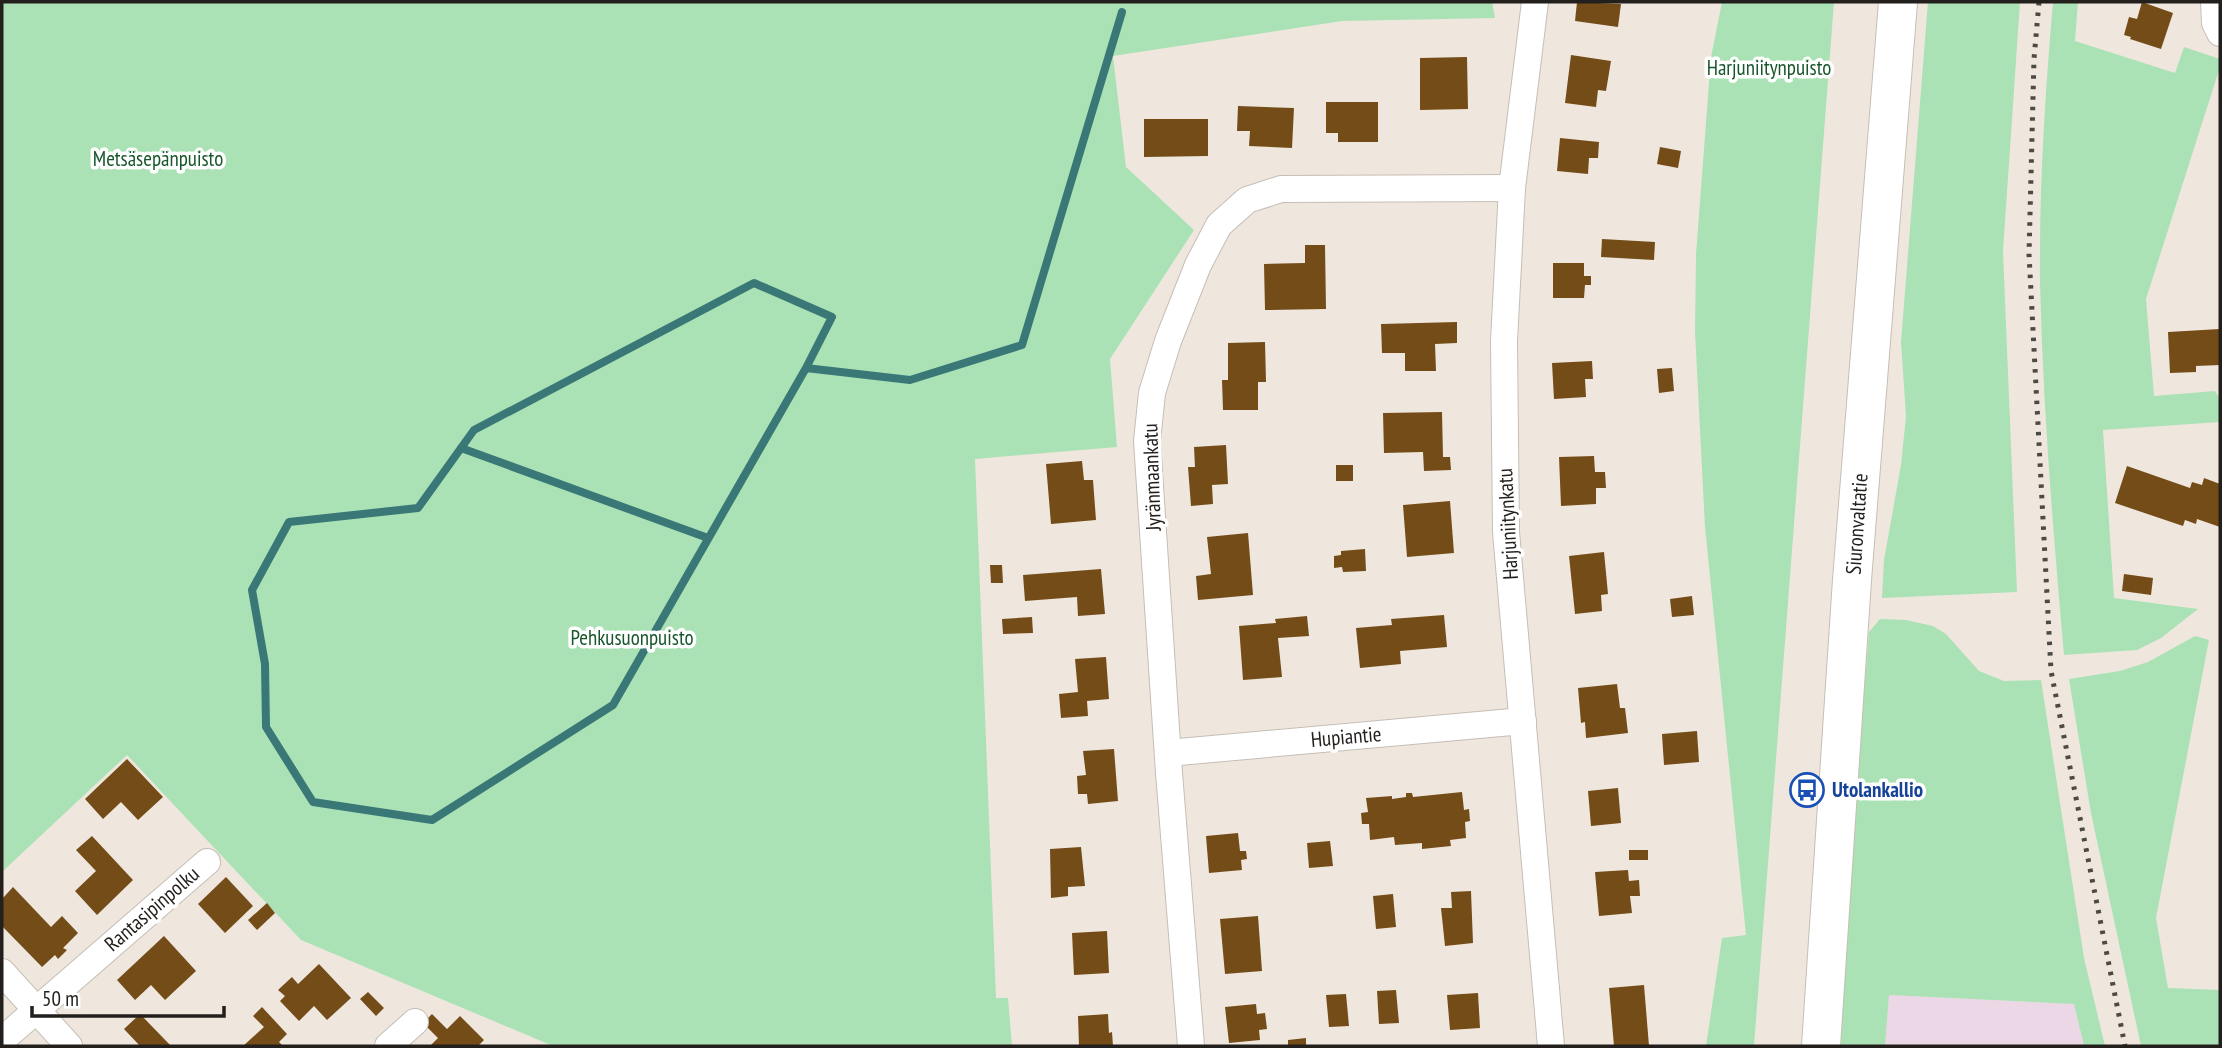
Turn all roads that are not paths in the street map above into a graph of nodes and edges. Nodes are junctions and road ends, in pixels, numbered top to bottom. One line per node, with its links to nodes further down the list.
1 (1535, 2): 5 (street, Harjuniitynkatu)
2 (1898, 2): 17 (main road, Siuronvaltatie)
3 (2214, 2): 4 (street)
4 (2220, 33)
5 (1512, 187): 6 (street, Harjuniitynkatu); 7 (street, Jyränmaankatu)
6 (1523, 721): 7 (street, Hupiantie); 16 (street, Harjuniitynkatu)
7 (1168, 753): 15 (street, Jyränmaankatu)
8 (207, 862): 10 (street, Rantasipinpolku)
9 (2, 972): 10 (street)
10 (34, 1009): 12 (street, Rantasipinpolku); 13 (street)
11 (415, 1022): 14 (street)
12 (2, 1040)
13 (69, 1046)
14 (388, 1046)
15 (1191, 1046)
16 (1551, 1046)
17 (1821, 1046)

